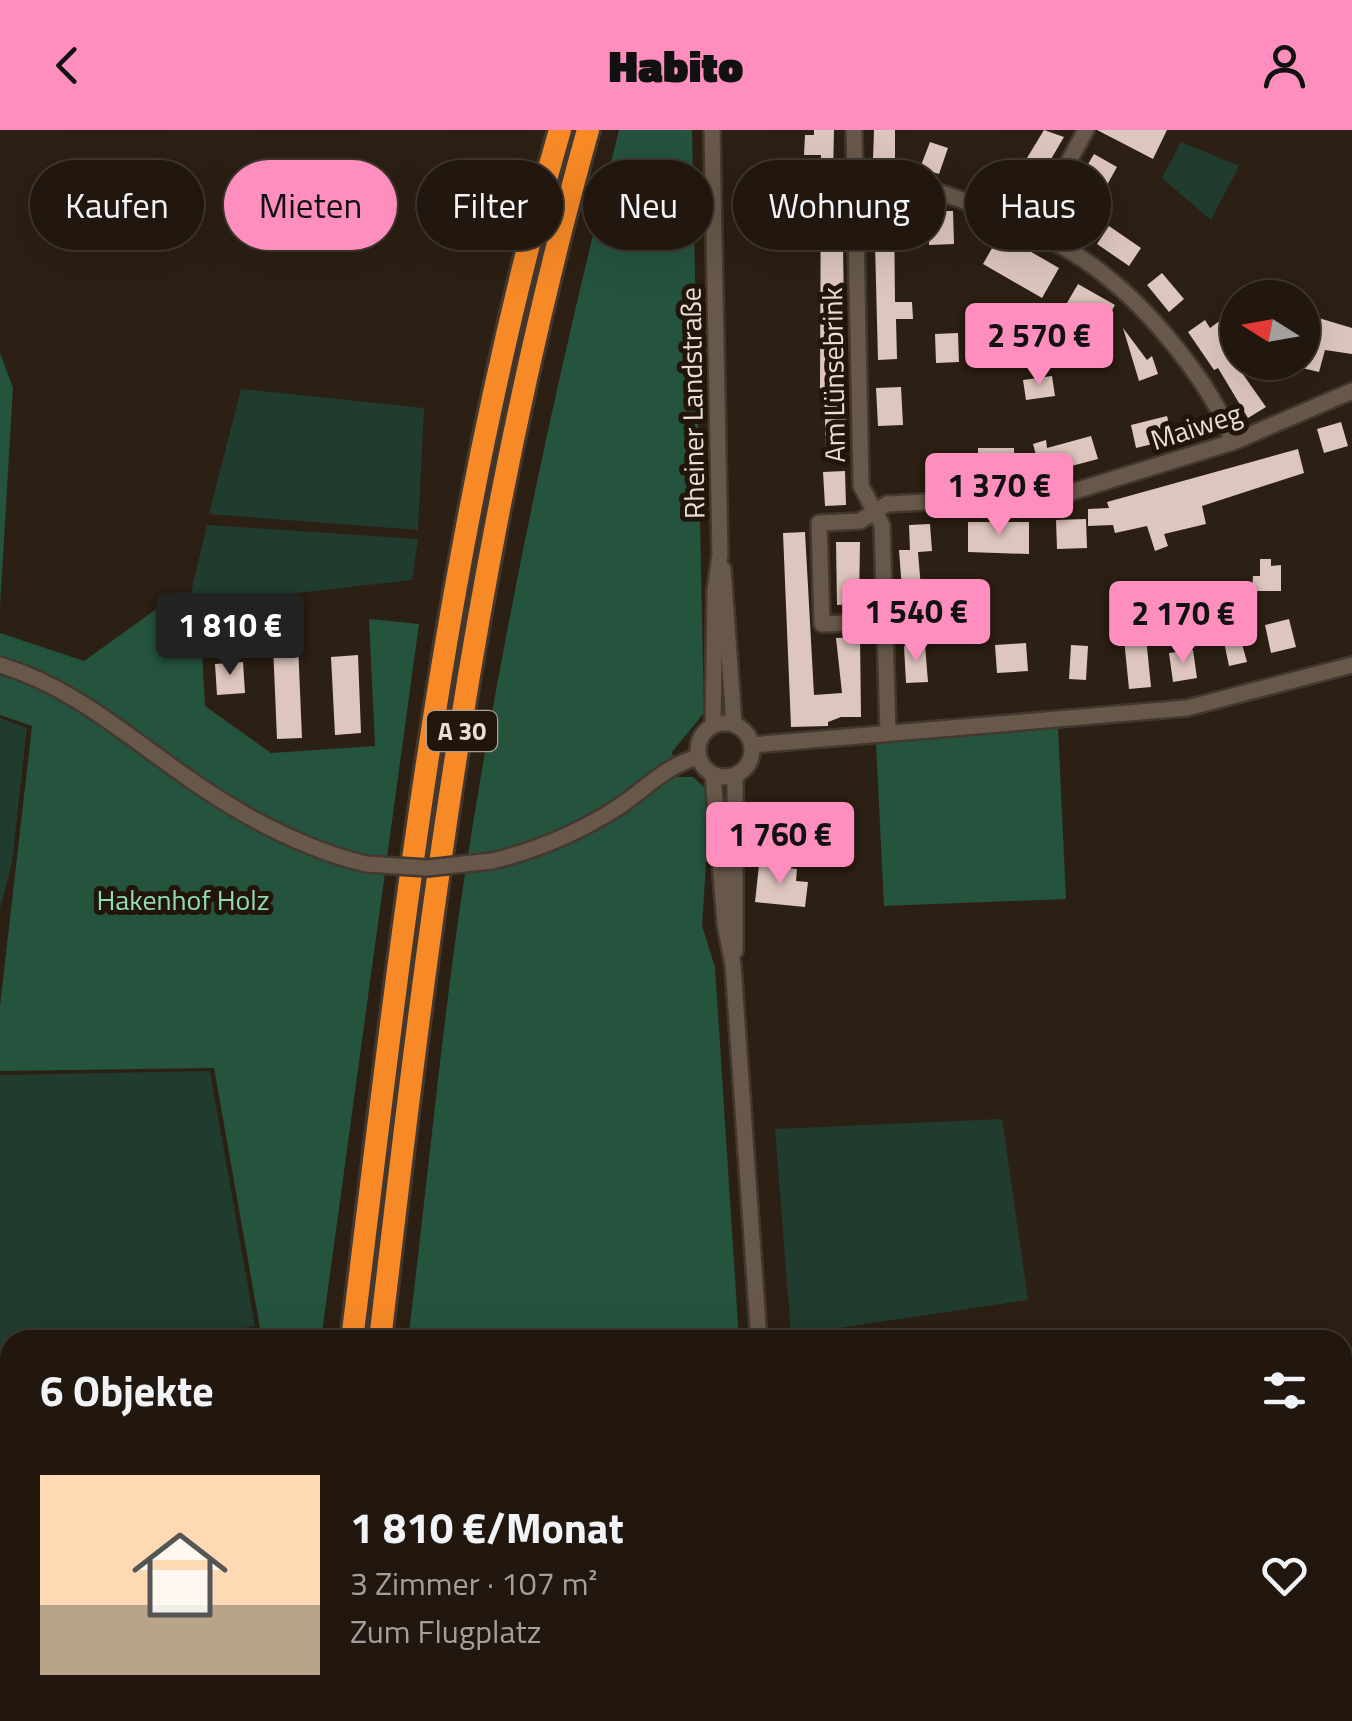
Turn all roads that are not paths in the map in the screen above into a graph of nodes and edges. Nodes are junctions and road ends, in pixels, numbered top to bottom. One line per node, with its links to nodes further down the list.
1 (560, 130): 25 (highway, A 30)
2 (588, 130): 26 (highway, A 30)
3 (712, 130): 13 (street, Rheiner Landstraße)
4 (854, 130): 6 (street, Am Lünsebrink)
5 (1086, 130): 7 (street)
6 (854, 160)
7 (1070, 160)
8 (856, 250): 12 (street, Am Lünsebrink)
9 (1062, 250): 11 (street)
10 (1352, 391): 11 (street, Maiweg)
11 (1233, 442): 12 (street, Maiweg)
12 (874, 511): 14 (street, Am Lünsebrink); 14 (street, Maiweg)
13 (720, 555): 17 (street, Rheiner Landstraße); 18 (street, Rheiner Landstraße)
14 (885, 622): 19 (street, Am Lünsebrink)
15 (0, 665): 21 (street, bridge)
16 (1352, 665): 19 (street)
17 (734, 724): 18 (street); 20 (street)
18 (714, 725): 21 (street)
19 (888, 733): 20 (street)
20 (752, 745): 23 (street)
21 (698, 757): 22 (street)
22 (713, 775): 23 (street); 24 (street)
23 (735, 776): 24 (street)
24 (733, 965): 27 (street)
25 (353, 1330)
26 (381, 1330)
27 (758, 1330)

